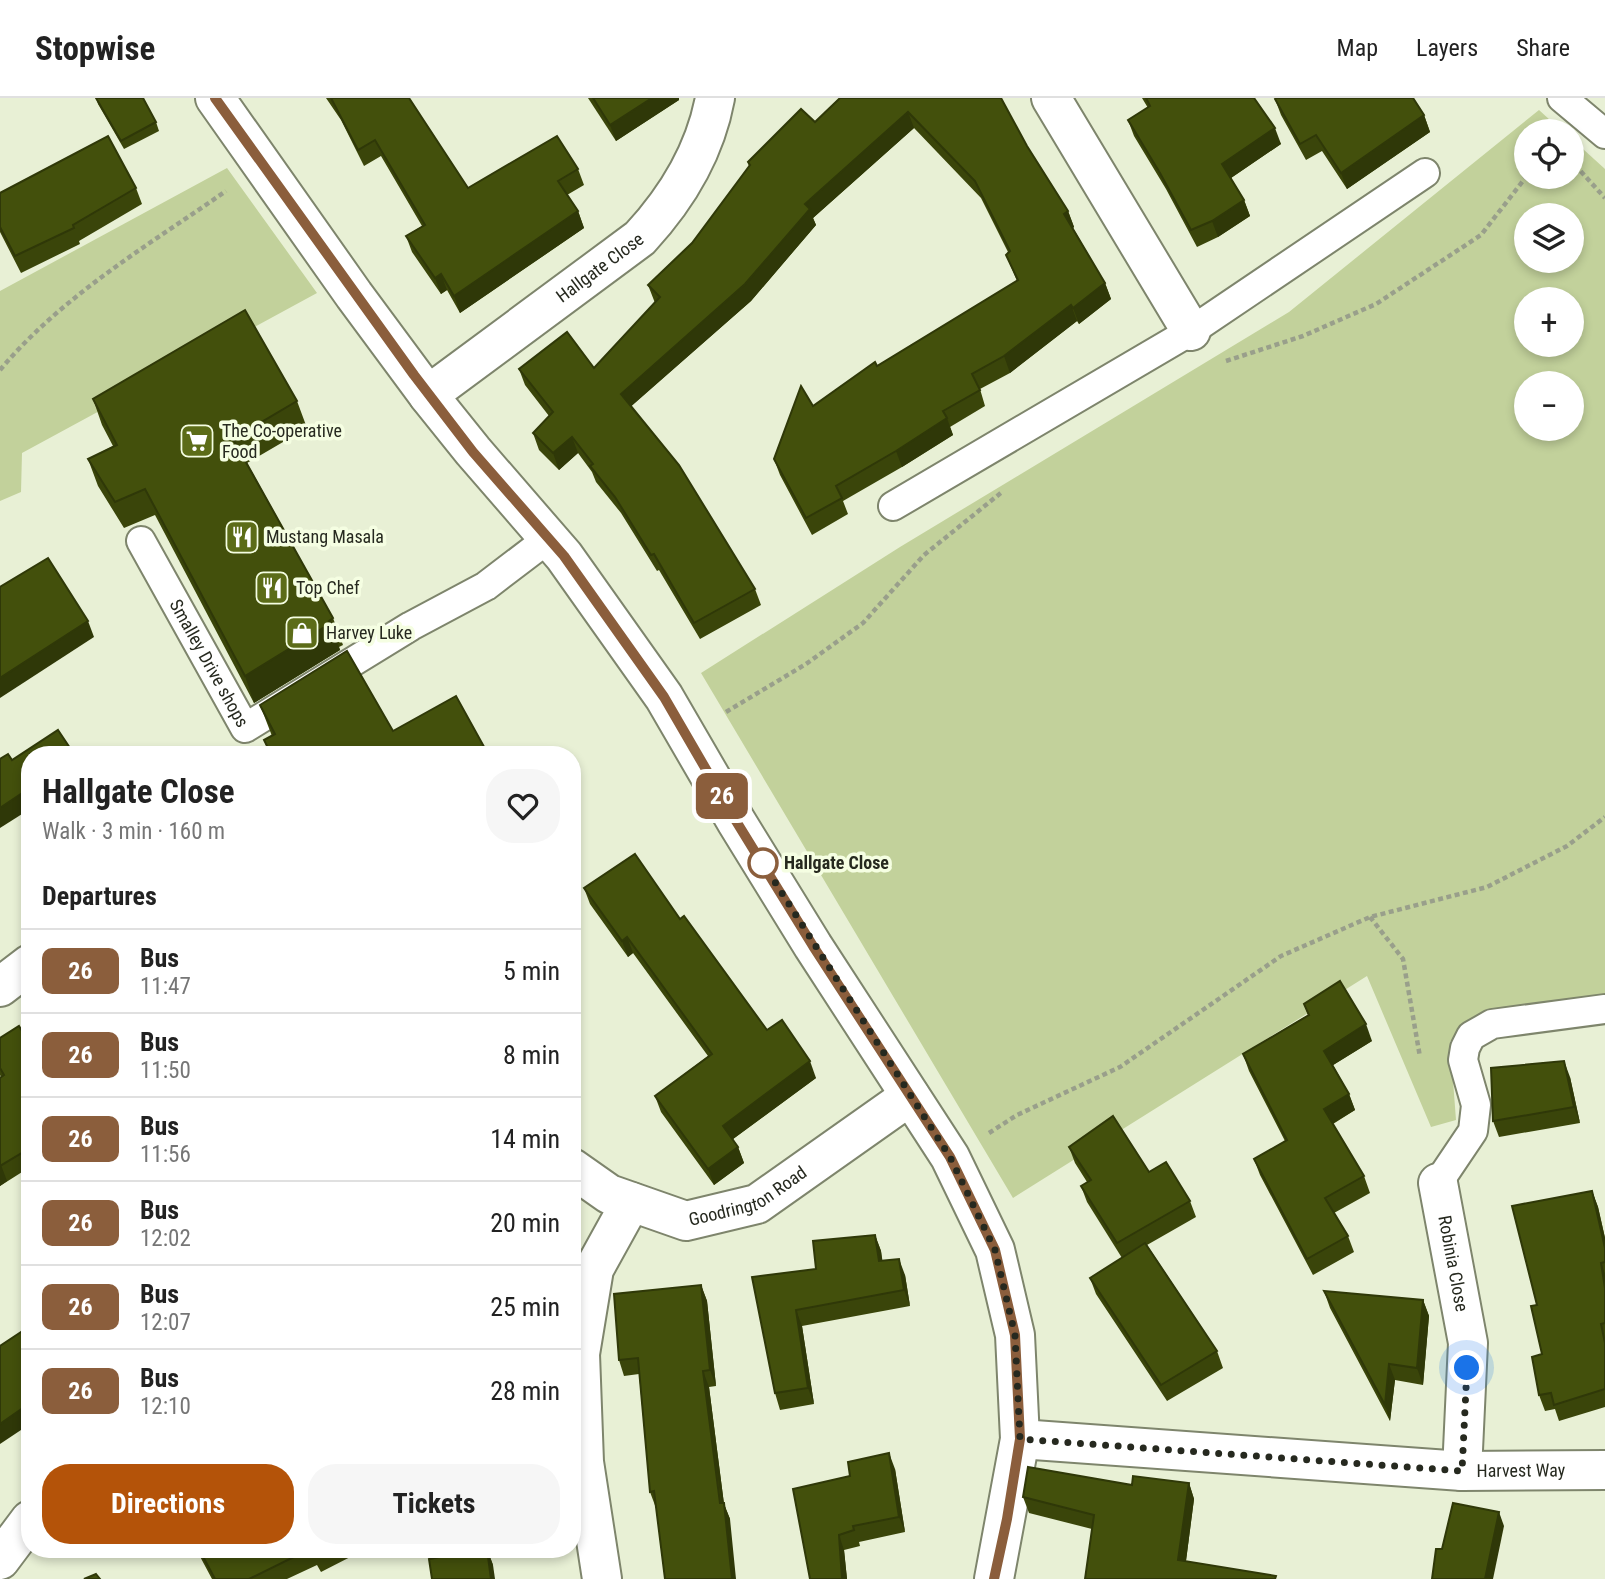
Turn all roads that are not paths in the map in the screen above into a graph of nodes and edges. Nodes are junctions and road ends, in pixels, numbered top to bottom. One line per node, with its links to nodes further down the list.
1 (215, 98): 8 (street)
2 (715, 98): 8 (street, Hallgate Close)
3 (1051, 98): 7 (street)
4 (1562, 98): 5 (lane)
5 (1605, 134)
6 (1425, 173): 7 (lane)
7 (1191, 331): 9 (lane)
8 (428, 395): 10 (street)
9 (893, 506)
10 (549, 538): 11 (lane, Smalley Drive shops); 15 (street)
11 (141, 541)
12 (21, 971): 13 (street)
13 (0, 987)
14 (1605, 1009): 17 (lane)
15 (909, 1096): 18 (street, Goodrington Road); 21 (street)
16 (581, 1174): 18 (street, Goodrington Road)
17 (1438, 1183): 23 (street, Robinia Close)
18 (631, 1202): 19 (street)
19 (581, 1348)
20 (581, 1381): 26 (street)
21 (1020, 1439): 23 (street, Harvest Way); 27 (street)
22 (1605, 1470): 23 (street, Harvest Way)
23 (1462, 1471)
24 (21, 1532): 25 (street)
25 (0, 1560)
26 (602, 1579)
27 (993, 1579)

